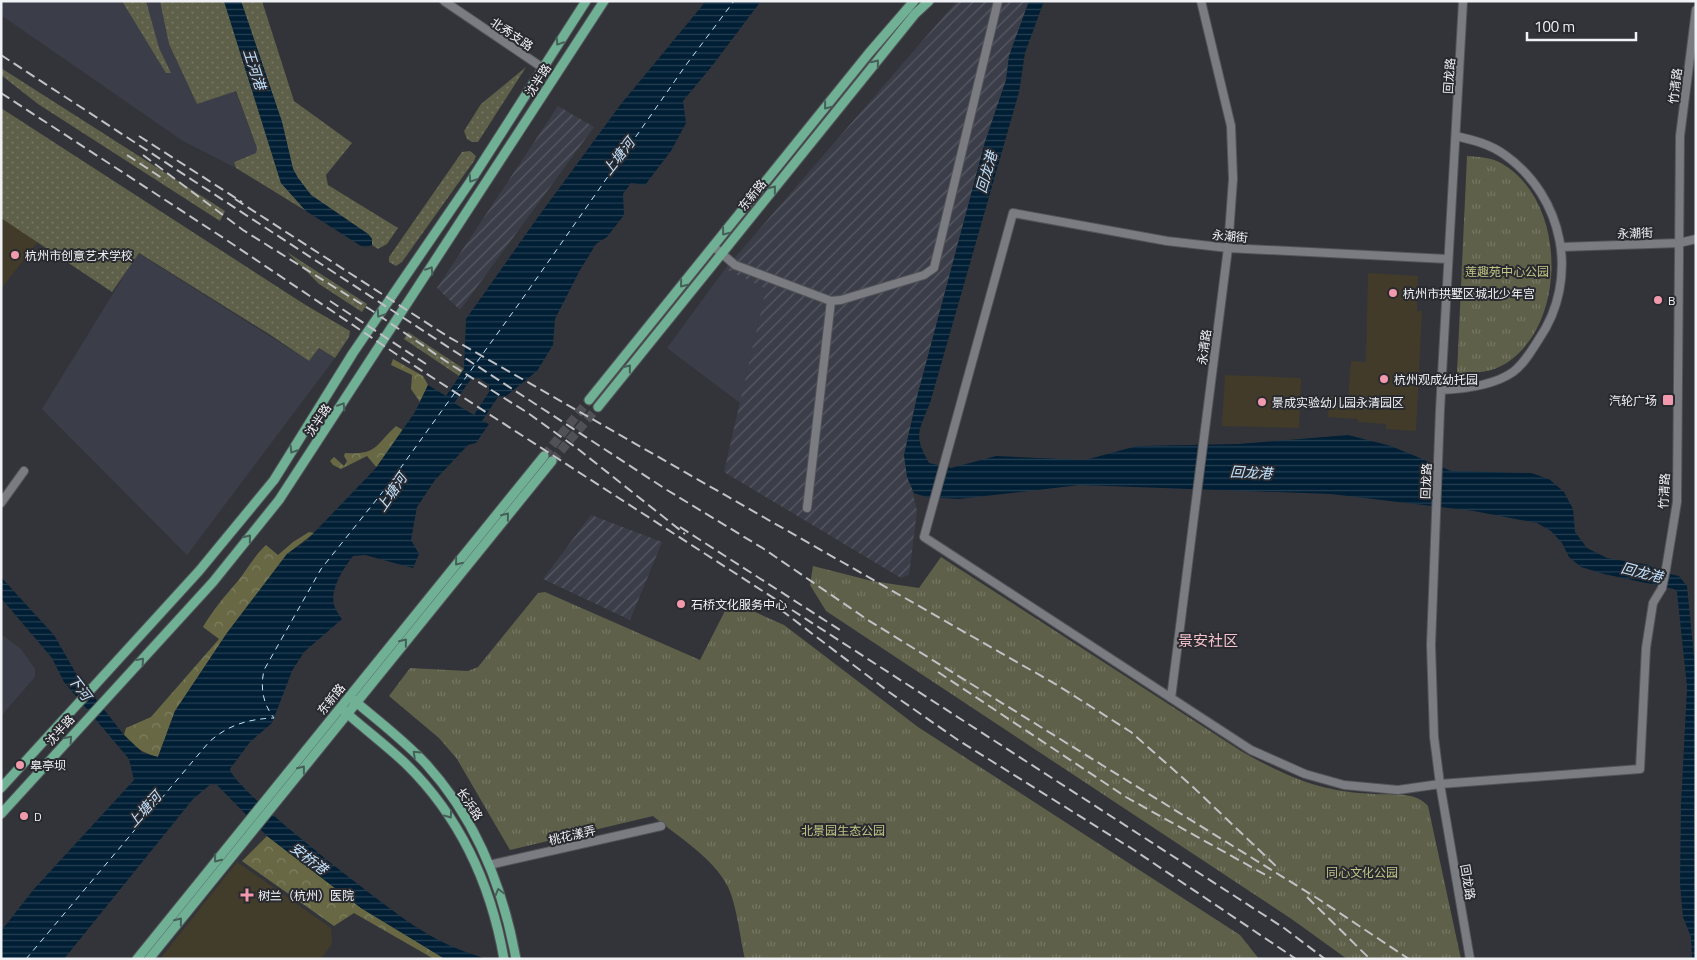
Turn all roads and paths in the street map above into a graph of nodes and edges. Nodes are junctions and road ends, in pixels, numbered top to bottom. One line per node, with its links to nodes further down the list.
1 (444, 1): 10 (street, 北秀支路)
2 (586, 1): 10 (main road, 沈半路, one-way to 10)
3 (604, 1): 33 (main road, 沈半路, one-way to 3)
4 (914, 1): 14 (main road, 东新路, one-way to 14)
5 (929, 1): 17 (main road, 东新路, one-way to 5)
6 (998, 1): 19 (street)
7 (1201, 1): 15 (street, 永清路)
8 (1463, 1): 11 (street, 回龙路)
9 (1696, 10): 13 (street, 竹清路)
10 (543, 68): 32 (main road, 沈半路, one-way to 32)
11 (1456, 136): 16 (street); 18 (street, 回龙路)
12 (1696, 239): 13 (street, 永潮街)
13 (1679, 243): 16 (street, 永潮街); 31 (street, 竹清路, bridge)
14 (714, 246): 17 (street); 21 (main road, 东新路, one-way to 21)
15 (1228, 248): 18 (street, 永潮街); 28 (street, 永清路); 28 (street, 永潮街)
16 (1562, 248): 20 (street)
17 (721, 254): 19 (street); 22 (main road, 东新路, one-way to 17)
18 (1448, 258): 20 (street, 回龙路)
19 (832, 301): 27 (street)
20 (1441, 390): 31 (street, 回龙路)
21 (589, 400)
22 (598, 406)
23 (544, 456): 29 (main road, 东新路, one-way to 29)
24 (552, 461): 29 (main road, 东新路, one-way to 24)
25 (24, 471): 26 (street)
26 (1, 503)
27 (806, 508)
28 (1171, 698): 31 (street)
29 (353, 699): 30 (main road, 东新路); 36 (main road, 长浜路, one-way to 29)
30 (343, 710): 34 (main road, 东新路); 34 (main road, 东新路, one-way to 30); 39 (main road, 长浜路, one-way to 39)
31 (1440, 784): 41 (street, 回龙路)
32 (1, 788)
33 (1, 814)
34 (252, 823): 37 (main road, 东新路, one-way to 37); 38 (main road, 东新路, one-way to 34)
35 (660, 826): 36 (street, 桃花漾弄)
36 (489, 865): 40 (main road, 长浜路, one-way to 36)
37 (137, 959)
38 (148, 959)
39 (504, 959)
40 (516, 959)
41 (1470, 959)

